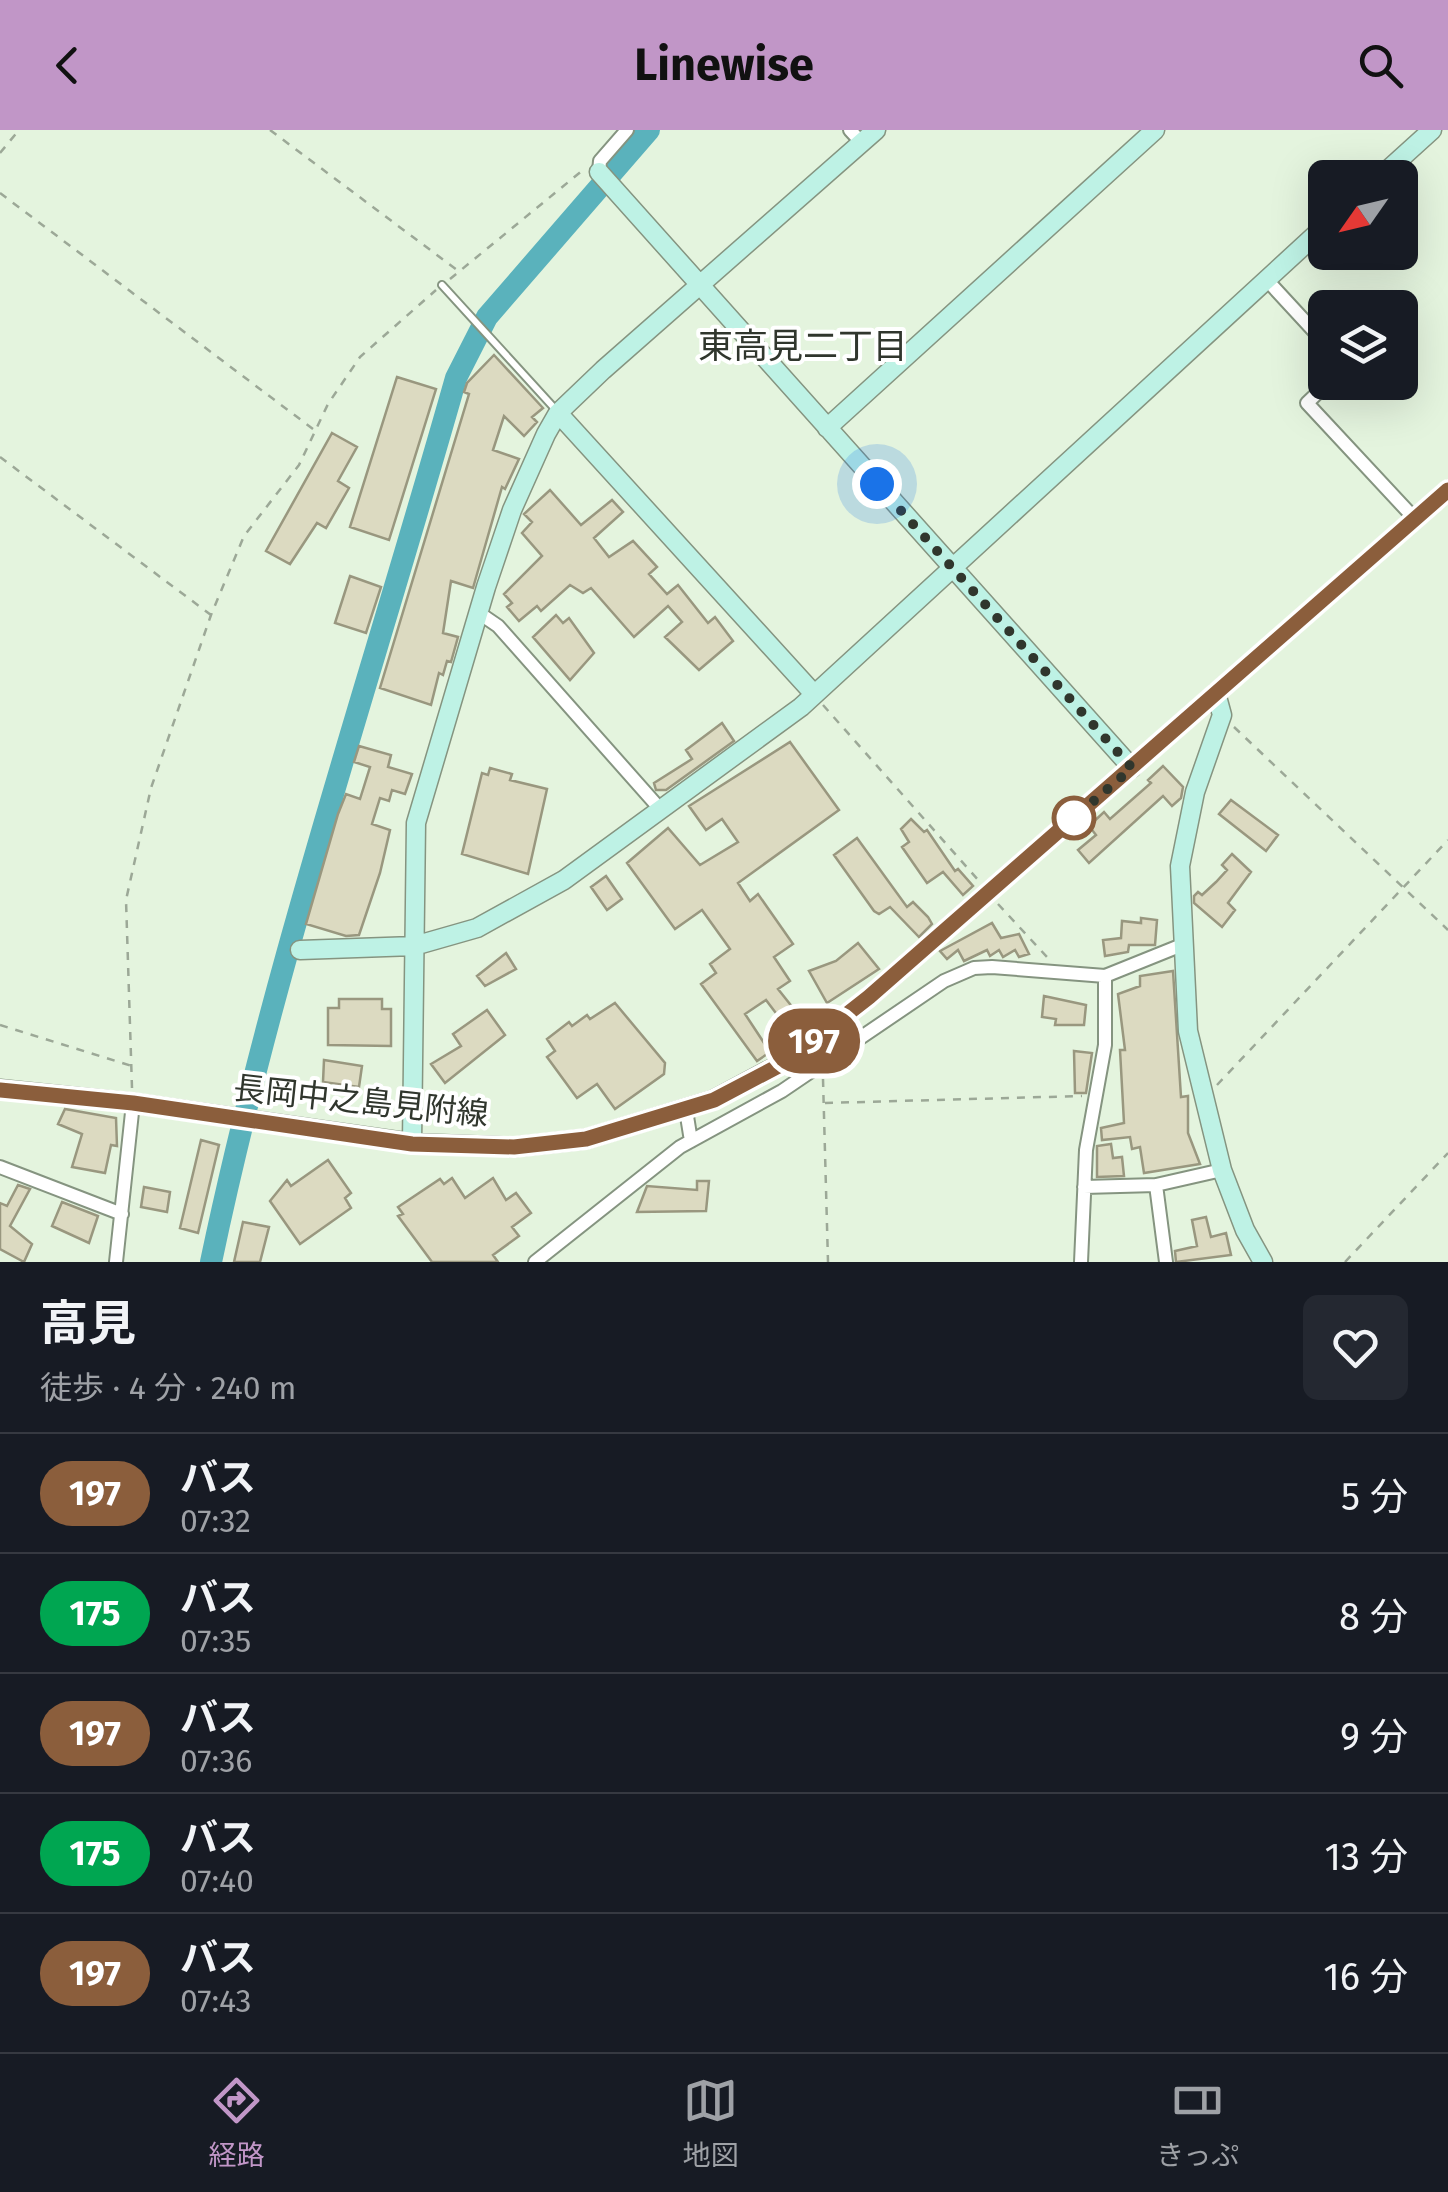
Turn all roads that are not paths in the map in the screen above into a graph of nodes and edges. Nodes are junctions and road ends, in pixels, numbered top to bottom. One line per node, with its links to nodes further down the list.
1 (626, 130): 6 (street)
2 (1155, 130): 14 (street)
3 (1432, 130): 5 (street)
4 (862, 134): 10 (street)
5 (1399, 160)
6 (599, 172): 10 (street)
7 (1308, 241): 8 (street)
8 (1266, 279): 11 (street); 17 (street)
9 (442, 285): 13 (lane)
10 (700, 288): 13 (street); 14 (street)
11 (1308, 324)
12 (1311, 400): 16 (street)
13 (558, 413): 18 (street); 19 (street)
14 (827, 428): 17 (street)
15 (1448, 490): 16 (street, 長岡中之島見附線)
16 (1415, 519): 20 (street, 長岡中之島見附線)
17 (952, 568): 19 (street); 21 (street)
18 (479, 614): 22 (street); 23 (street)
19 (814, 694): 22 (street)
20 (1216, 694): 21 (street, 長岡中之島見附線); 24 (street)
21 (1132, 768): 29 (street, 長岡中之島見附線)
22 (661, 810): 23 (street)
23 (414, 946): 25 (street); 31 (street)
24 (1182, 946): 26 (street); 33 (street)
25 (300, 950)
26 (1105, 976): 30 (street); 35 (street)
27 (0, 1090): 28 (street, 長岡中之島見附線)
28 (133, 1103): 31 (street, 長岡中之島見附線); 36 (street)
29 (686, 1110): 30 (street); 31 (street, 長岡中之島見附線)
30 (691, 1141): 38 (street)
31 (412, 1144)
32 (0, 1167): 36 (street)
33 (1222, 1170): 34 (street); 41 (street)
34 (1156, 1185): 35 (street); 40 (street)
35 (1084, 1188): 39 (street)
36 (122, 1214): 37 (street)
37 (116, 1262)
38 (535, 1262)
39 (1081, 1262)
40 (1166, 1262)
41 (1263, 1262)

